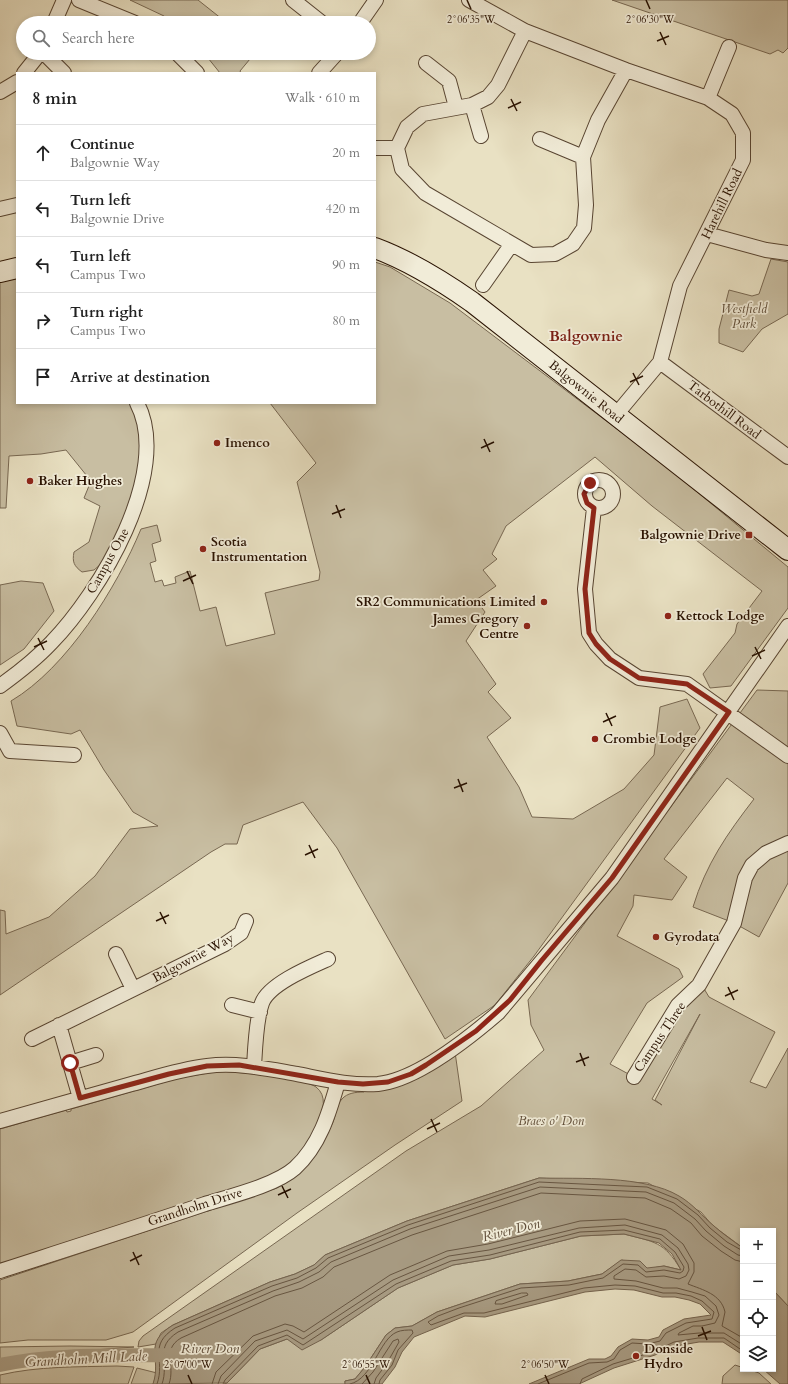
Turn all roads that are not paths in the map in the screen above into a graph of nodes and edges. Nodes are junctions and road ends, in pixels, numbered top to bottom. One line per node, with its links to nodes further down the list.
1 (64, 0): 6 (street)
2 (79, 0): 7 (street)
3 (293, 0): 8 (street)
4 (376, 0): 9 (street)
5 (470, 0): 10 (street, Harehill Road)
6 (57, 16)
7 (118, 16)
8 (313, 16)
9 (365, 16)
10 (525, 31): 17 (street, Harehill Road); 25 (street)
11 (729, 47): 24 (street)
12 (34, 60): 18 (street)
13 (51, 60): 19 (street)
14 (184, 60): 20 (street)
15 (331, 60): 21 (street)
16 (426, 63): 26 (street)
17 (626, 70): 24 (street, Harehill Road); 31 (street)
18 (25, 72)
19 (63, 72)
20 (196, 72)
21 (320, 72)
22 (16, 83): 23 (street)
23 (0, 92)
24 (708, 98): 34 (street, Harehill Road)
25 (472, 105): 26 (street); 27 (street)
26 (456, 107): 30 (street)
27 (481, 136)
28 (540, 139): 31 (street)
29 (376, 148): 30 (street)
30 (397, 148): 35 (street)
31 (583, 156): 35 (street)
32 (16, 205): 33 (street)
33 (0, 209)
34 (707, 234): 37 (street); 41 (street, Harehill Road)
35 (511, 245): 40 (street)
36 (376, 248): 43 (street, Balgownie Road)
37 (788, 253)
38 (16, 268): 39 (street)
39 (0, 272)
40 (483, 285)
41 (660, 362): 43 (street, Harehill Road); 44 (street, Tarbothill Road)
42 (138, 404): 48 (street, Campus One)
43 (615, 416): 46 (street, Balgownie Road)
44 (788, 456)
45 (594, 508): 49 (street)
46 (788, 550)
47 (788, 626): 49 (street)
48 (0, 686)
49 (729, 712): 52 (street); 66 (street)
50 (0, 734): 51 (street)
51 (74, 755)
52 (788, 756)
53 (788, 843): 65 (street, Campus Three)
54 (246, 921): 57 (street, Balgownie Way)
55 (116, 954): 57 (street)
56 (328, 959): 59 (street)
57 (133, 989): 60 (street, Balgownie Way)
58 (232, 1005): 59 (street)
59 (260, 1012): 64 (street)
60 (59, 1025): 61 (street, Balgownie Way); 63 (street)
61 (32, 1040)
62 (96, 1055): 63 (street)
63 (70, 1063): 67 (street)
64 (254, 1067): 66 (street); 67 (street)
65 (634, 1077)
66 (338, 1082): 69 (street, Grandholm Drive)
67 (80, 1098): 68 (street)
68 (0, 1121)
69 (0, 1271)

